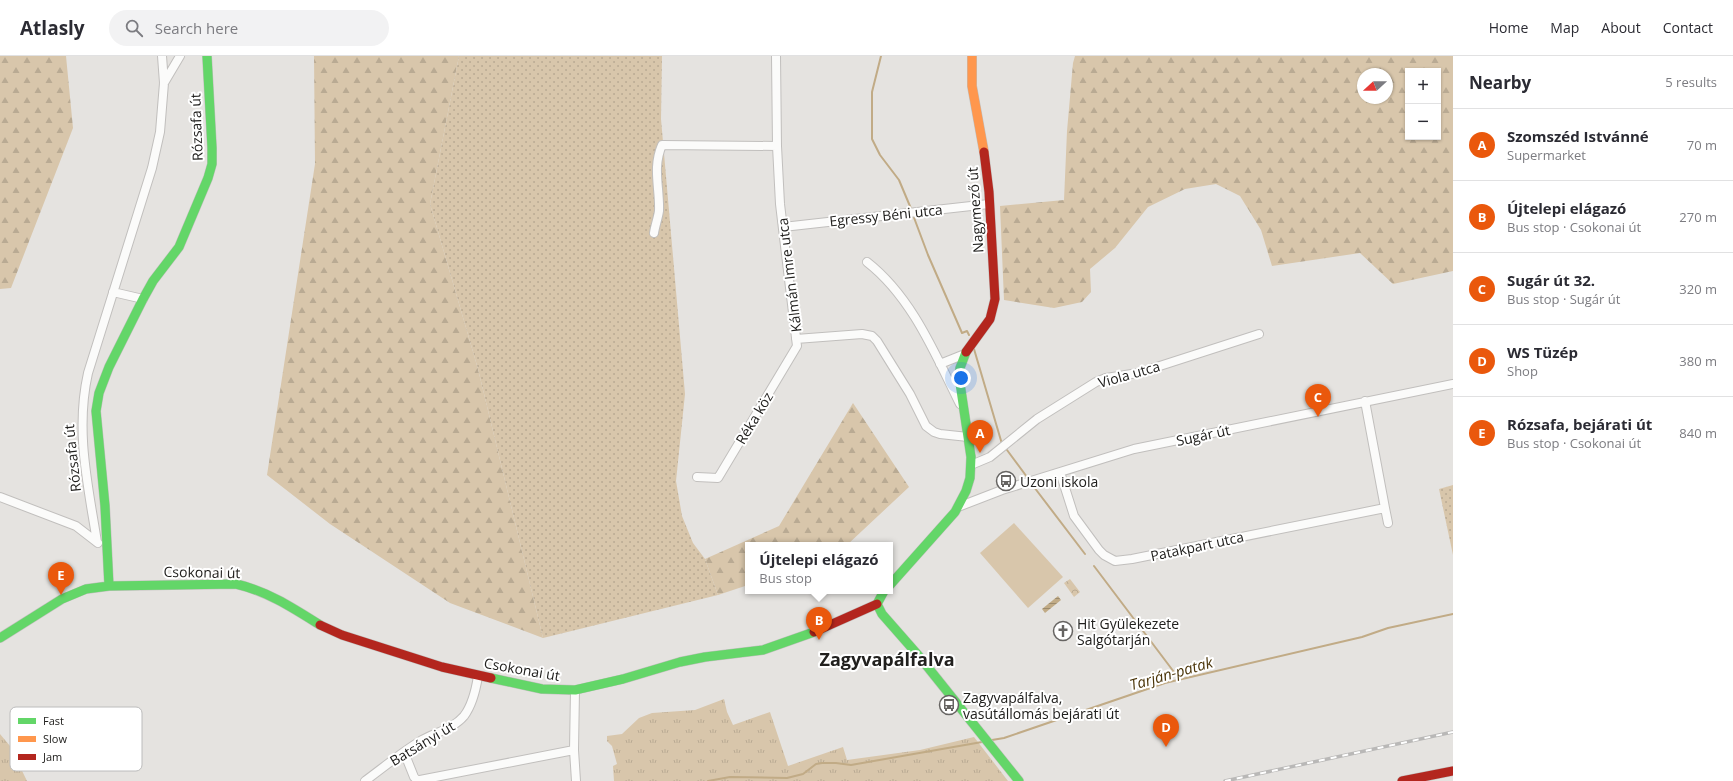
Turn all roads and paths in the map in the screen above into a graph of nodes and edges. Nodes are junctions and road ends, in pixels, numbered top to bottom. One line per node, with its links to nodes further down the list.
1 (162, 56): 6 (street, Rózsafa út)
2 (180, 56): 6 (street, Rózsafa út)
3 (207, 56): 13 (street, Rózsafa út)
4 (776, 56): 7 (street, Kálmán Imre utca)
5 (972, 56): 8 (street, Nagymező út)
6 (164, 83): 12 (street, Rózsafa út)
7 (777, 146): 9 (street, Kálmán Imre utca); 10 (street)
8 (989, 204): 9 (street, Egressy Béni utca); 16 (street, Nagymező út)
9 (783, 226): 15 (street, Kálmán Imre utca)
10 (654, 233)
11 (866, 262): 17 (street, Nagymező út)
12 (113, 292): 13 (street); 29 (street, Rózsafa út)
13 (142, 299): 30 (street, Rózsafa út)
14 (1259, 334): 22 (street, Viola utca)
15 (796, 339): 21 (street, Kálmán Imre utca); 24 (street, Réka köz)
16 (965, 354): 17 (street); 20 (street, Nagymező út)
17 (940, 364): 20 (street, Nagymező út)
18 (1453, 384): 19 (street, Sugár út)
19 (1365, 401): 23 (street, Sugár út); 27 (street)
20 (964, 412): 21 (street, Nagymező út)
21 (968, 437): 22 (street, Nagymező út)
22 (971, 464): 26 (street, Nagymező út)
23 (1060, 472): 26 (street, Sugár út); 27 (street, Patakpart utca)
24 (697, 477)
25 (0, 497): 29 (street)
26 (958, 507): 31 (street, Nagymező út)
27 (1385, 508): 28 (street)
28 (1388, 523)
29 (97, 542): 30 (street)
30 (107, 546): 32 (street, Rózsafa út)
31 (893, 582)
32 (109, 586): 35 (street, Csokonai út); 36 (street, Csokonai út)
33 (882, 594): 34 (street)
34 (877, 604): 37 (street, Csokonai út); 43 (street)
35 (0, 638)
36 (478, 676): 37 (street, Csokonai út); 39 (street, Batsányi út)
37 (575, 690): 38 (street)
38 (574, 750): 39 (street); 42 (street)
39 (404, 752): 41 (street, Batsányi út)
40 (1453, 770): 44 (street)
41 (365, 781)
42 (576, 781)
43 (1018, 781)
44 (1402, 781)

